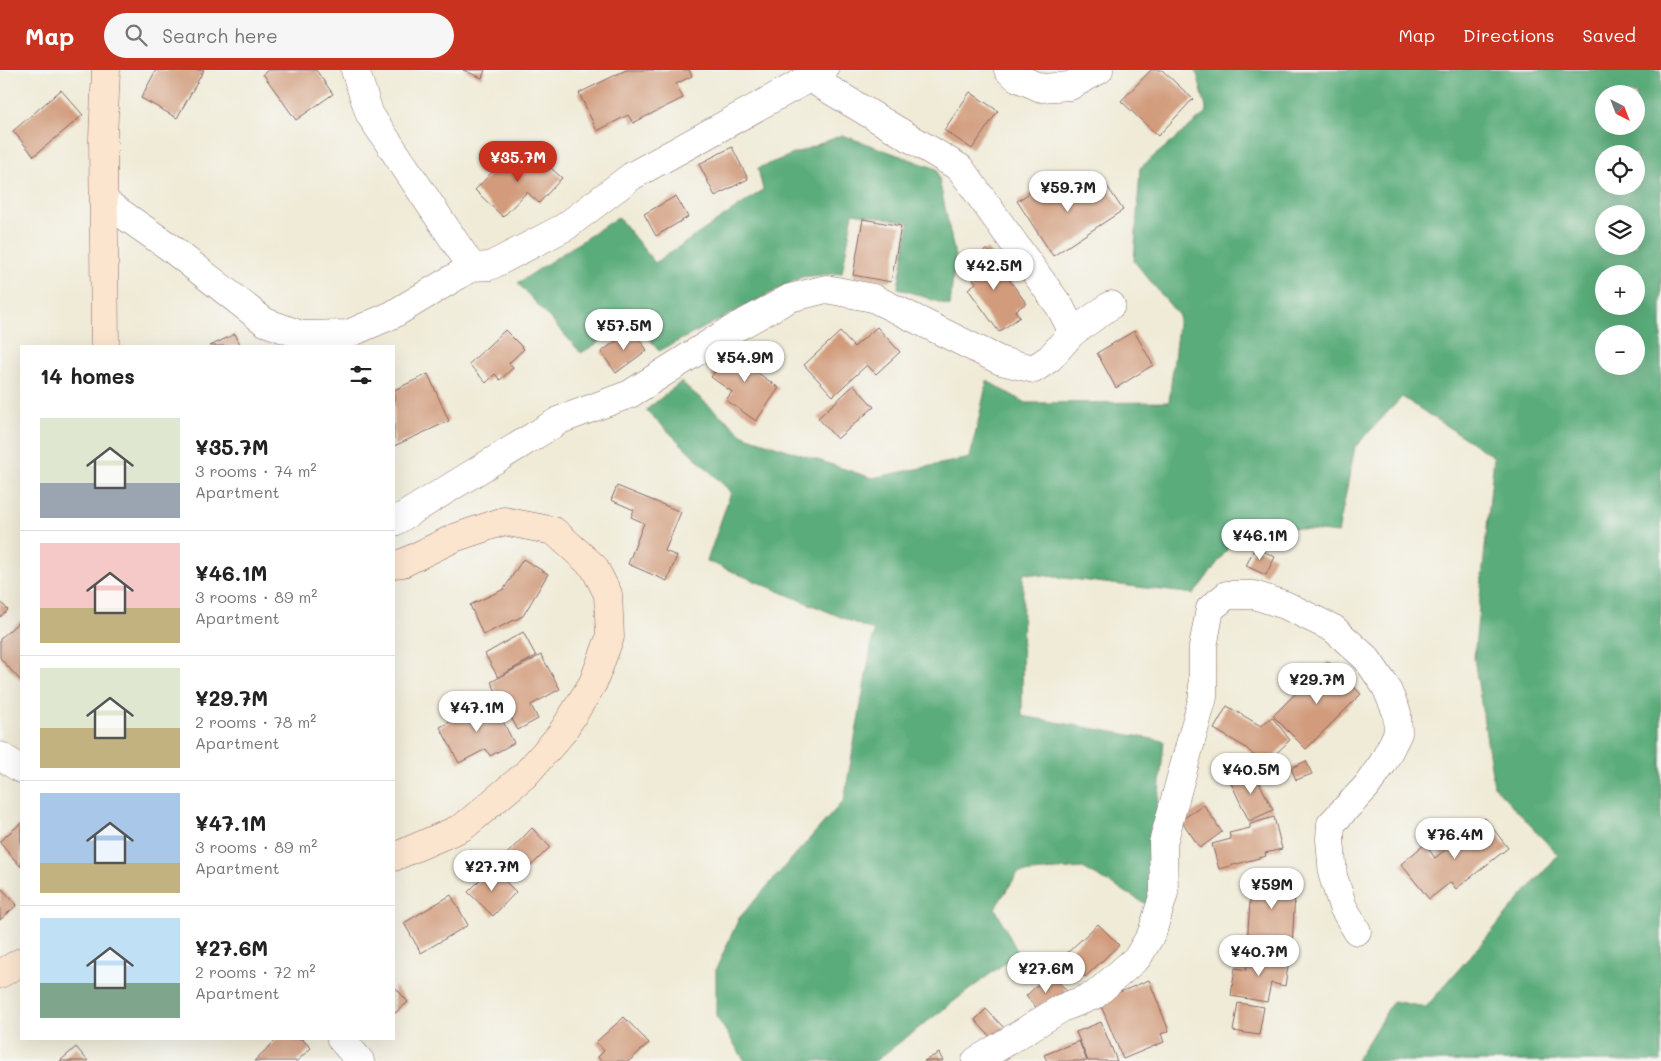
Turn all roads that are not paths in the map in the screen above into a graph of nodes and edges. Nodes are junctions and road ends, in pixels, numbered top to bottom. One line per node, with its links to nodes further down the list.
1 (106, 70): 6 (street)
2 (356, 70): 7 (street)
3 (1008, 70): 4 (street)
4 (1099, 70)
5 (817, 74): 7 (street); 9 (street)
6 (105, 202): 7 (street); 10 (street)
7 (472, 268)
8 (1111, 305): 9 (street)
9 (1073, 332): 11 (street)
10 (105, 345)
11 (395, 521)
12 (395, 564): 15 (street)
13 (0, 756): 14 (street)
14 (20, 768)
15 (395, 857)
16 (1356, 931): 21 (street)
17 (20, 963): 18 (street)
18 (0, 974)
19 (342, 1040): 20 (street)
20 (360, 1061)
21 (976, 1061)

